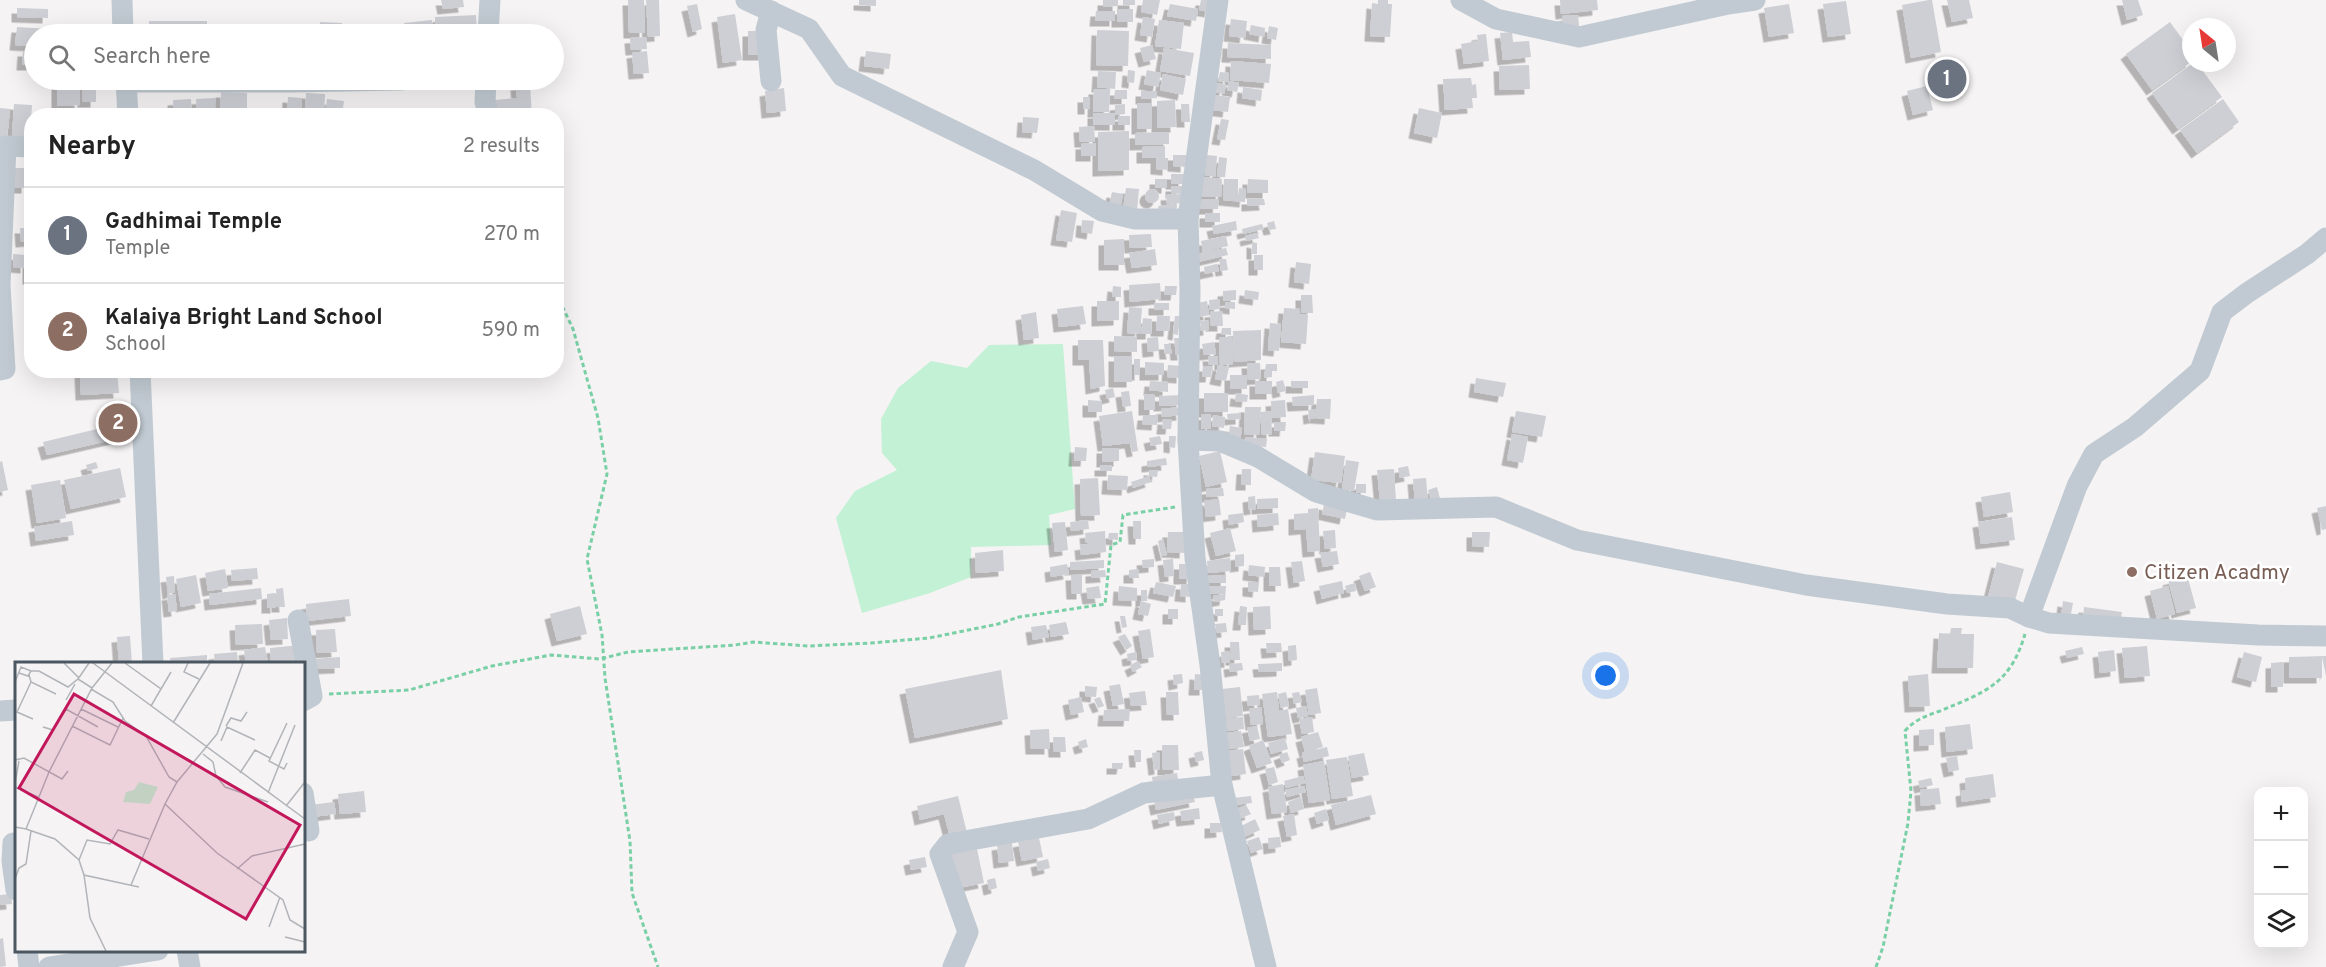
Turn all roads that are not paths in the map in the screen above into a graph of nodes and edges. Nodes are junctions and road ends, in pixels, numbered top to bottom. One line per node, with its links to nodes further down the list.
1 (122, 0): 8 (street)
2 (490, 0): 9 (street)
3 (746, 0): 7 (street)
4 (1218, 0): 16 (street)
5 (1461, 0): 6 (street)
6 (1755, 0)
7 (771, 11): 10 (street); 16 (street)
8 (123, 24)
9 (489, 24)
10 (771, 81)
11 (127, 90): 13 (street)
12 (486, 90): 14 (street)
13 (128, 108)
14 (487, 108)
15 (24, 147): 18 (street)
16 (1188, 219): 20 (street)
17 (2326, 238): 21 (street)
18 (0, 370)
19 (140, 378): 24 (street)
20 (1188, 441): 21 (street); 30 (street)
21 (2029, 617): 23 (street)
22 (298, 620): 25 (street)
23 (2326, 636)
24 (153, 662)
25 (303, 662)
26 (304, 667): 27 (street)
27 (308, 698)
28 (15, 710): 29 (street)
29 (0, 711)
30 (1222, 785): 41 (street); 42 (street)
31 (304, 799): 32 (street)
32 (309, 831)
33 (14, 843): 34 (street)
34 (15, 883)
35 (27, 952): 38 (street)
36 (151, 952): 39 (street)
37 (187, 952): 40 (street)
38 (29, 967)
39 (49, 967)
40 (190, 967)
41 (953, 967)
42 (1266, 967)

